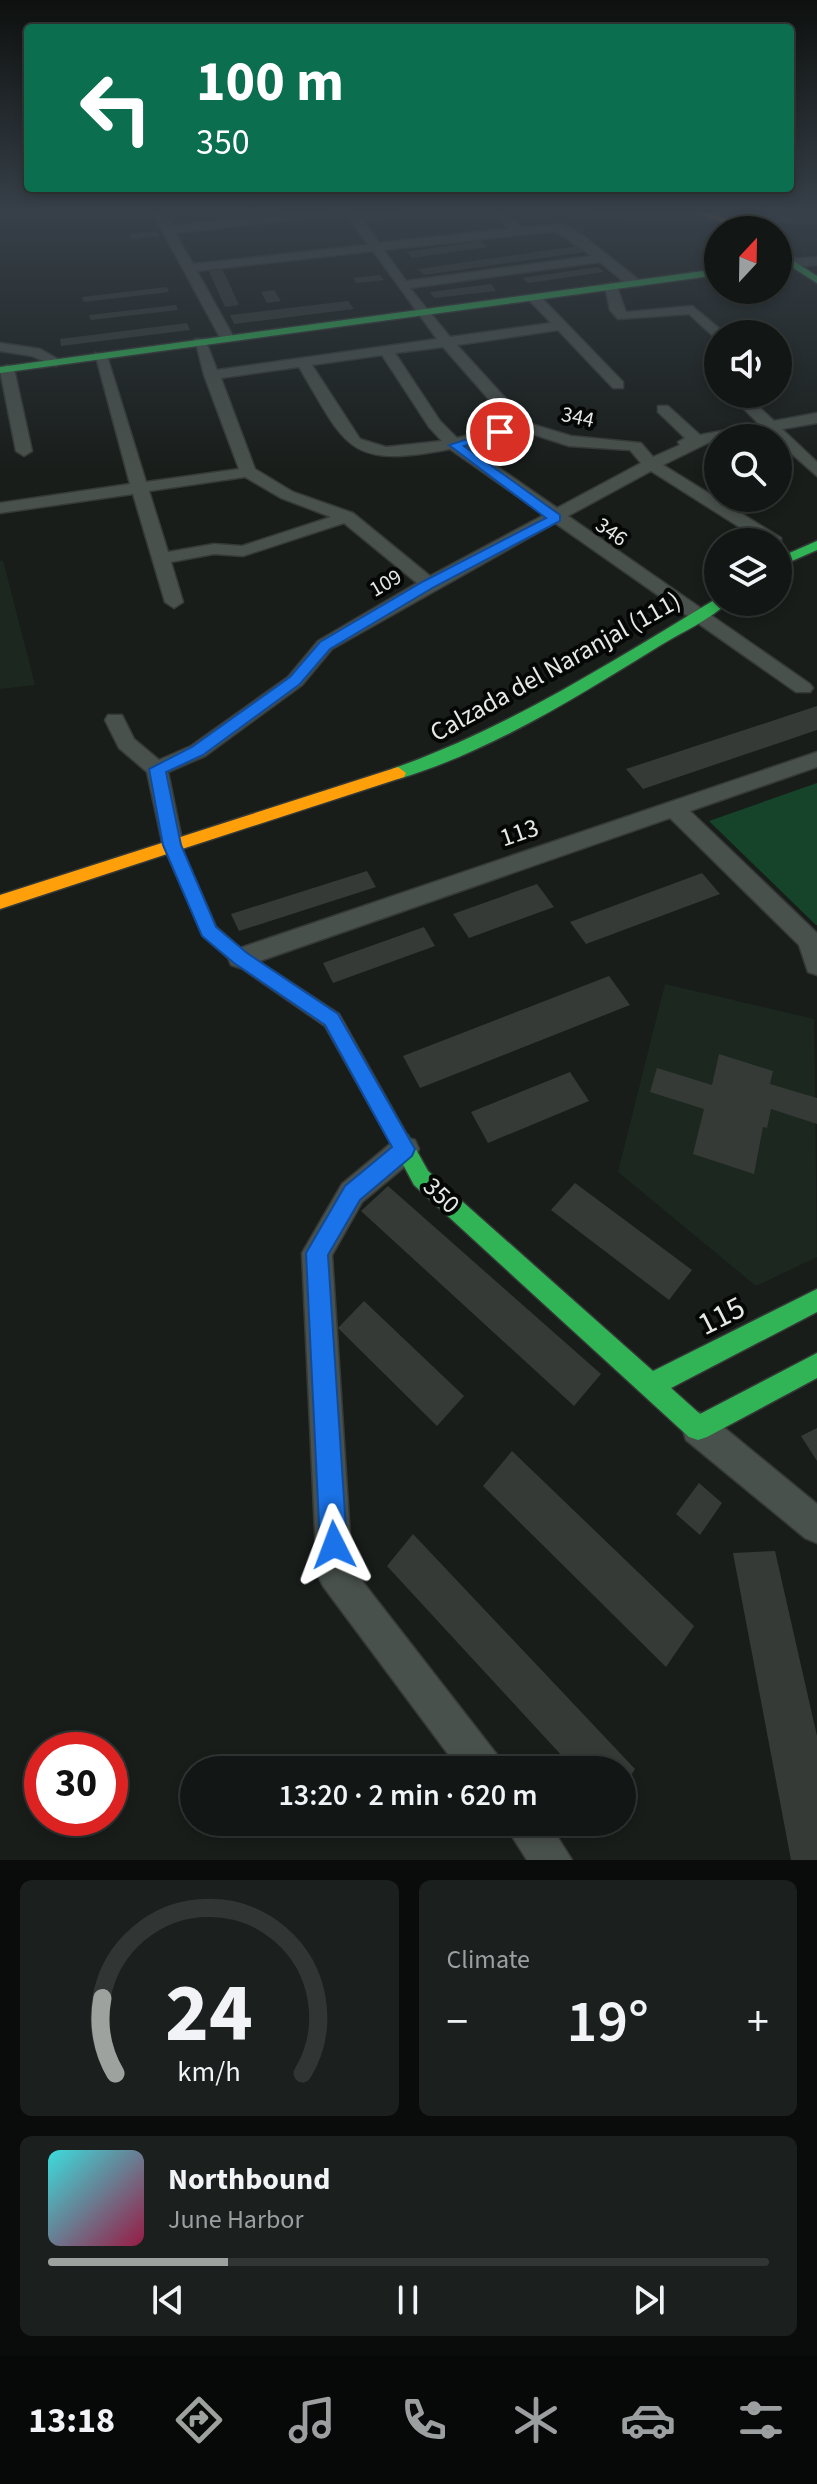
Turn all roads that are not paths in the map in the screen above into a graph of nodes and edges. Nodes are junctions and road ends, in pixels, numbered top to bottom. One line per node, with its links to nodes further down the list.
1 (205, 297): 9 (street)
2 (411, 297): 6 (street, 344)
3 (535, 297): 5 (street)
4 (614, 297): 7 (street)
5 (526, 298): 6 (street); 8 (street)
6 (420, 311): 9 (street); 11 (street, 344)
7 (704, 321)
8 (560, 326): 11 (street); 19 (street)
9 (227, 338): 10 (street)
10 (200, 342): 14 (street); 18 (street)
11 (445, 342): 13 (street); 25 (street, 344)
12 (0, 347): 15 (street)
13 (386, 350): 16 (street); 28 (street, 346)
14 (100, 356): 15 (street); 35 (street)
15 (56, 362): 17 (street)
16 (303, 362): 18 (street); 28 (street)
17 (4, 370): 31 (street)
18 (211, 375): 34 (street)
19 (618, 385)
20 (752, 408): 23 (street)
21 (663, 409): 27 (street)
22 (817, 418): 24 (street, 109)
23 (771, 424)
24 (778, 424)
25 (523, 426): 28 (street); 30 (street, 344)
26 (704, 441): 27 (street, 109)
27 (699, 442): 30 (street, 109); 32 (street, 109)
28 (455, 445): 38 (street, 346)
29 (792, 445): 33 (street)
30 (635, 446): 32 (street)
31 (24, 451)
32 (651, 464): 38 (street, 109); 39 (street)
33 (817, 471)
34 (248, 472): 35 (street); 37 (street)
35 (140, 488): 36 (street); 42 (street)
36 (0, 508)
37 (347, 517): 42 (street); 43 (street)
38 (555, 518): 43 (street, 109); 46 (street, 346)
39 (747, 528)
40 (817, 545): 41 (street)
41 (792, 549)
42 (160, 559): 44 (street)
43 (429, 584): 50 (street, 109)
44 (174, 602)
45 (704, 613): 46 (street, Calzada del Naranjal (111))
46 (697, 618): 47 (street, 346); 52 (street, Calzada del Naranjal (111))
47 (803, 688)
48 (115, 720): 50 (street)
49 (817, 759): 51 (street, 113)
50 (157, 769): 52 (street, 350)
51 (673, 808): 54 (street, 113); 55 (street)
52 (172, 845): 53 (street, Calzada del Naranjal (111)); 54 (street, 350)
53 (0, 902)
54 (240, 958): 56 (street, 350)
55 (817, 965)
56 (405, 1149): 59 (street, 350); 62 (street)
57 (817, 1300): 59 (street, 115)
58 (817, 1365): 60 (street)
59 (653, 1384): 60 (street, 350)
60 (698, 1428): 61 (street, 350)
61 (817, 1526)
62 (473, 1756)
63 (534, 1836): 64 (street)
64 (552, 1860)

